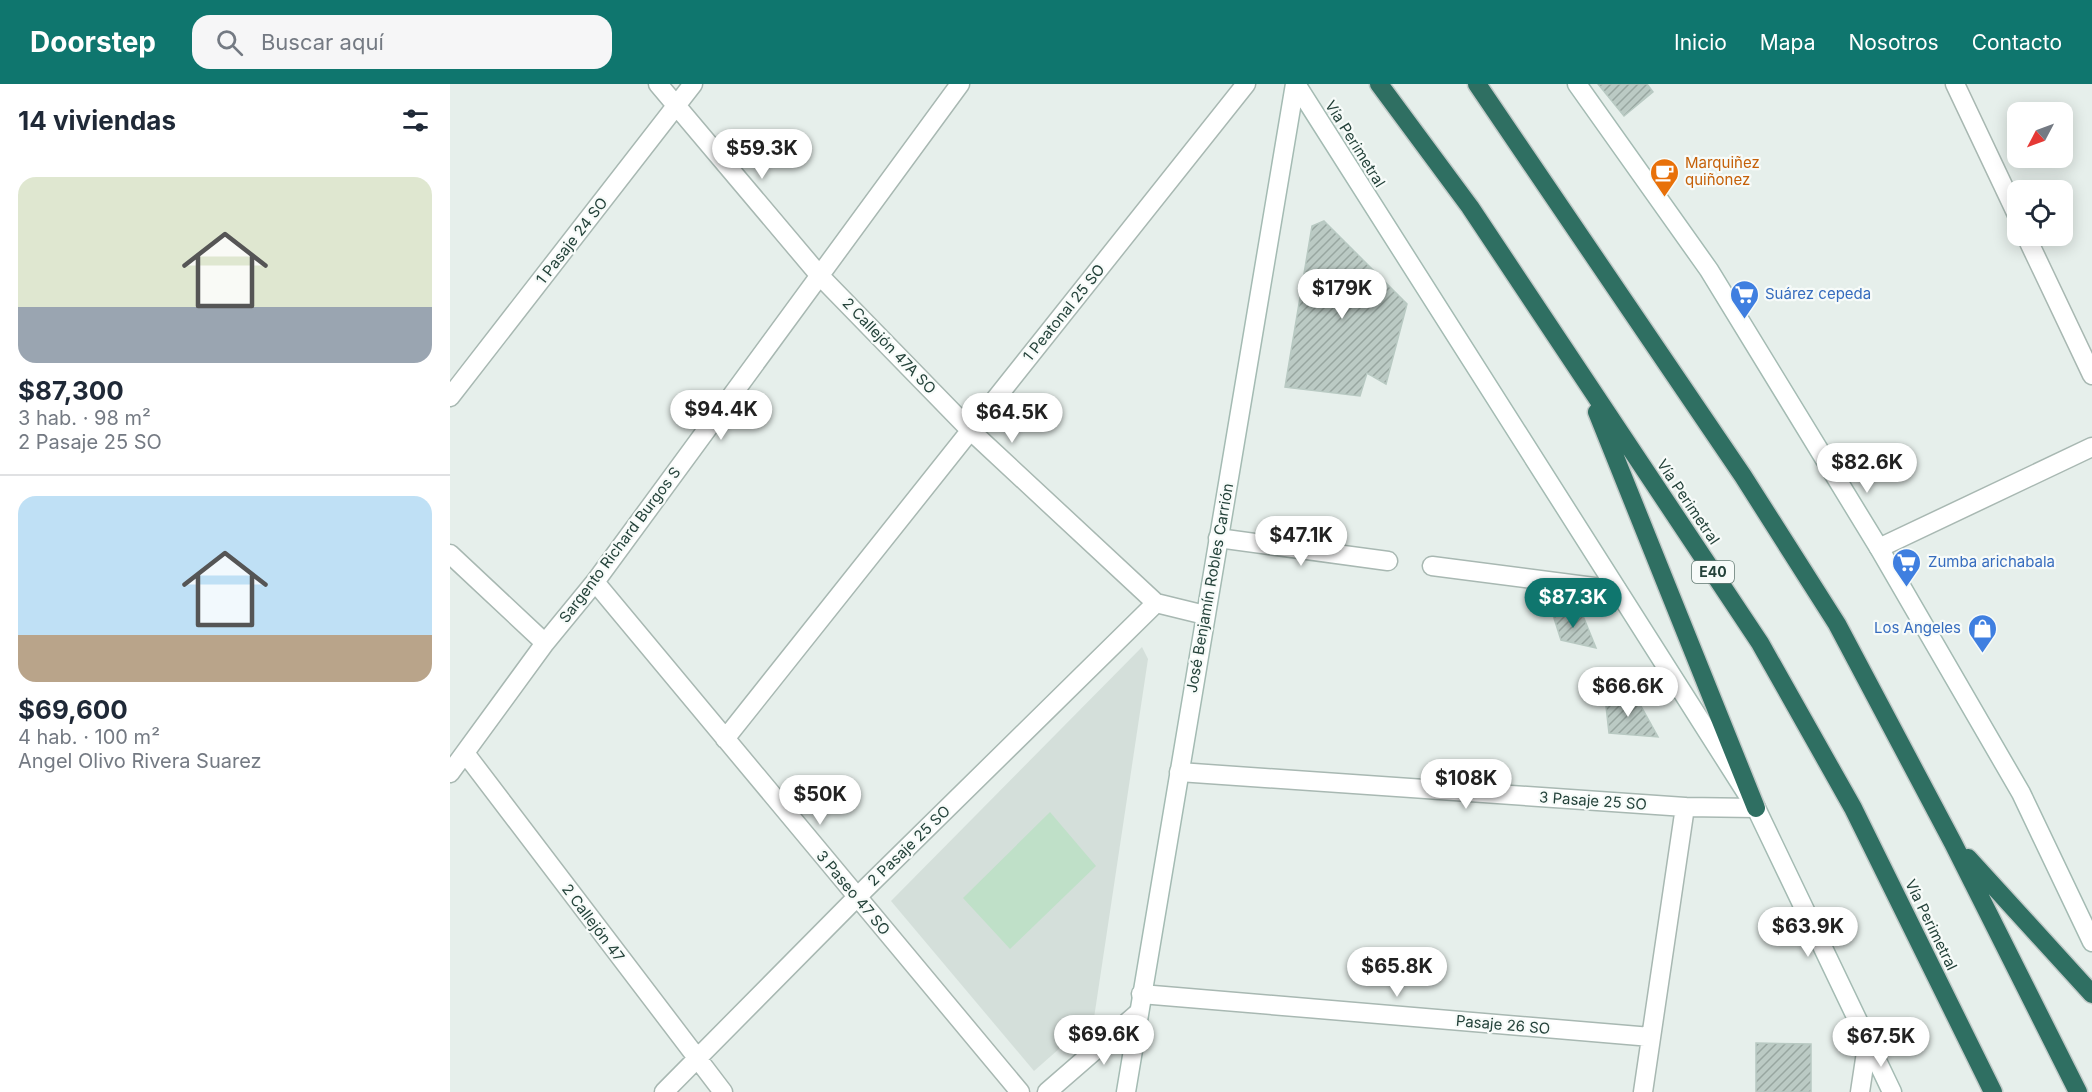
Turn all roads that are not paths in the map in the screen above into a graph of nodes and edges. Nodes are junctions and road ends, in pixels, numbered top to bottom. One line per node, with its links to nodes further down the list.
1 (658, 84): 10 (street, 2 Callejón 47A SO)
2 (693, 84): 10 (street, 1 Pasaje 24 SO)
3 (960, 84): 13 (street, Sargento Richard Burgos S)
4 (1246, 84): 17 (street, 1 Peatonal 25 SO)
5 (1295, 84): 19 (street, José Benjamín Robles Carrión); 25 (street, Vía Perimetral)
6 (1379, 84): 15 (highway, Vía Perimetral / E40)
7 (1477, 84): 35 (highway)
8 (1577, 84): 20 (street)
9 (1955, 84): 11 (street)
10 (677, 106): 13 (street, 2 Callejón 47A SO); 16 (street, 1 Pasaje 24 SO)
11 (2007, 194)
12 (2031, 246): 14 (street)
13 (820, 276): 17 (street, 2 Callejón 47A SO); 24 (street, Sargento Richard Burgos S)
14 (2092, 375)
15 (1584, 380): 34 (highway); 52 (highway, Vía Perimetral / E40)
16 (450, 397)
17 (970, 430): 26 (street, 2 Callejón 47A SO); 29 (street, 1 Peatonal 25 SO)
18 (2092, 447): 20 (street)
19 (1218, 538): 22 (street); 27 (street, José Benjamín Robles Carrión)
20 (1879, 548): 37 (street)
21 (450, 554): 28 (street)
22 (1388, 561)
23 (1432, 566): 25 (street)
24 (595, 582): 28 (street, Sargento Richard Burgos S); 29 (street, 3 Paseo 47 SO)
25 (1617, 590): 34 (street, Vía Perimetral)
26 (1156, 603): 27 (street, 2 Callejón 47A SO); 36 (street, 2 Pasaje 25 SO)
27 (1205, 615): 31 (street, José Benjamín Robles Carrión)
28 (545, 643): 30 (street, Sargento Richard Burgos S)
29 (725, 739): 36 (street, 3 Paseo 47 SO)
30 (465, 753): 32 (street, Sargento Richard Burgos S); 43 (street, 2 Callejón 47)
31 (1179, 772): 33 (street, 3 Pasaje 25 SO); 38 (street, José Benjamín Robles Carrión)
32 (450, 773)
33 (1685, 807): 34 (street, 3 Pasaje 25 SO); 41 (street)
34 (1756, 808): 42 (street, Vía Perimetral)
35 (1953, 843): 39 (highway); 53 (highway)
36 (857, 897): 43 (street, 2 Pasaje 25 SO); 46 (street, 3 Paseo 47 SO)
37 (2092, 942)
38 (1141, 994): 40 (street, José Benjamín Robles Carrión); 41 (street, Pasaje 26 SO)
39 (2092, 994)
40 (1138, 1013): 47 (street); 48 (street, José Benjamín Robles Carrión)
41 (1651, 1037): 49 (street)
42 (1868, 1039): 50 (street); 51 (street, Vía Perimetral)
43 (696, 1059): 44 (street, 2 Pasaje 25 SO); 45 (street, 2 Callejón 47)
44 (664, 1092)
45 (723, 1092)
46 (1020, 1092)
47 (1047, 1092)
48 (1126, 1092)
49 (1643, 1092)
50 (1860, 1092)
51 (1892, 1092)
52 (1993, 1092)
53 (2078, 1092)

